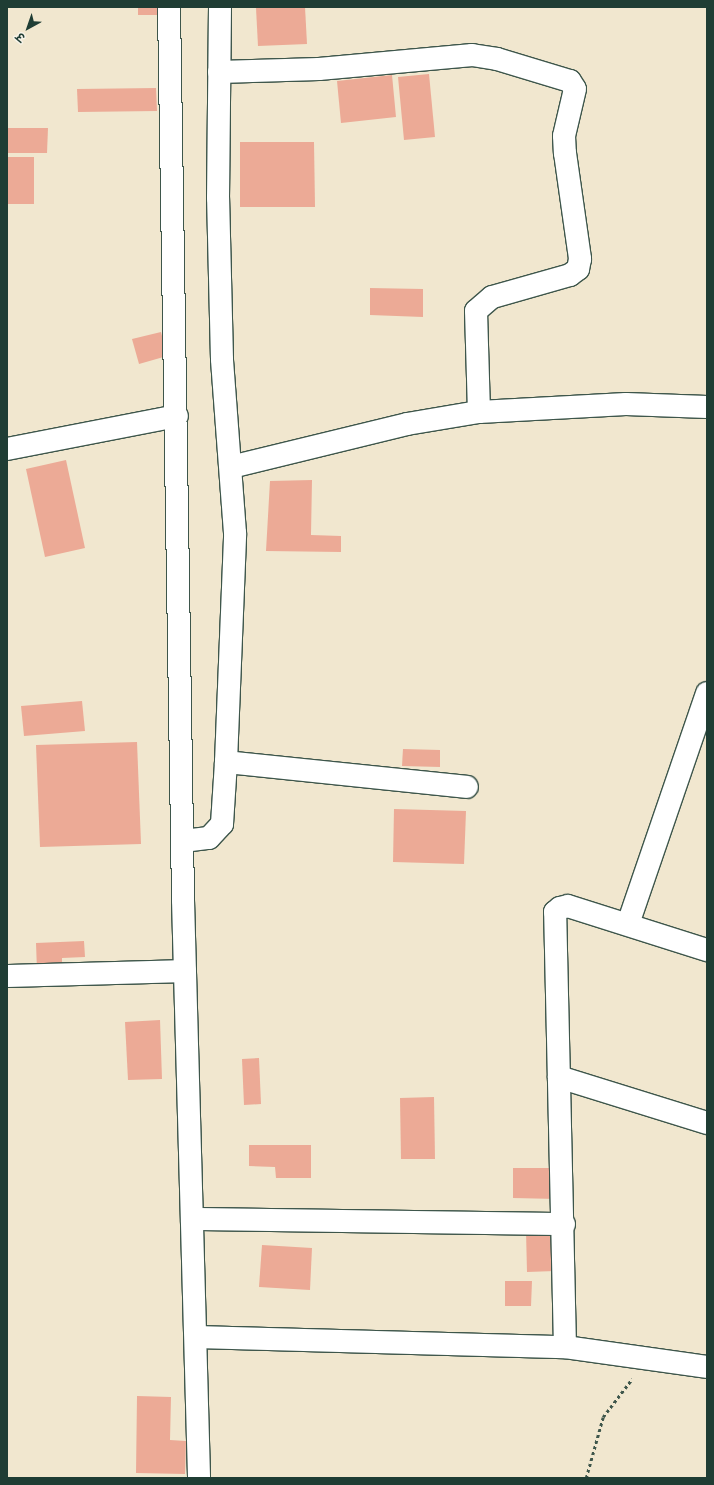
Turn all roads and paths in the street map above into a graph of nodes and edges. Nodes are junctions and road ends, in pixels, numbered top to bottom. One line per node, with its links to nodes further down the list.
1 (169, 7): 6 (street)
2 (220, 7): 3 (street)
3 (219, 72): 5 (street); 8 (street)
4 (707, 407): 5 (street)
5 (479, 412): 8 (street)
6 (177, 416): 7 (street); 12 (street)
7 (7, 448)
8 (231, 467): 10 (street)
9 (707, 694): 13 (street)
10 (226, 762): 11 (street); 12 (street)
11 (467, 787)
12 (183, 841): 15 (street)
13 (628, 924): 14 (street); 17 (street)
14 (707, 950)
15 (185, 971): 16 (street); 19 (street)
16 (7, 976)
17 (559, 1077): 18 (street); 20 (street)
18 (707, 1123)
19 (192, 1219): 20 (street); 21 (street)
20 (564, 1224): 22 (street)
21 (196, 1337): 22 (street); 25 (street)
22 (565, 1347): 23 (street)
23 (647, 1360): 24 (street); 26 (path)
24 (707, 1367)
25 (199, 1478)
26 (586, 1478)

